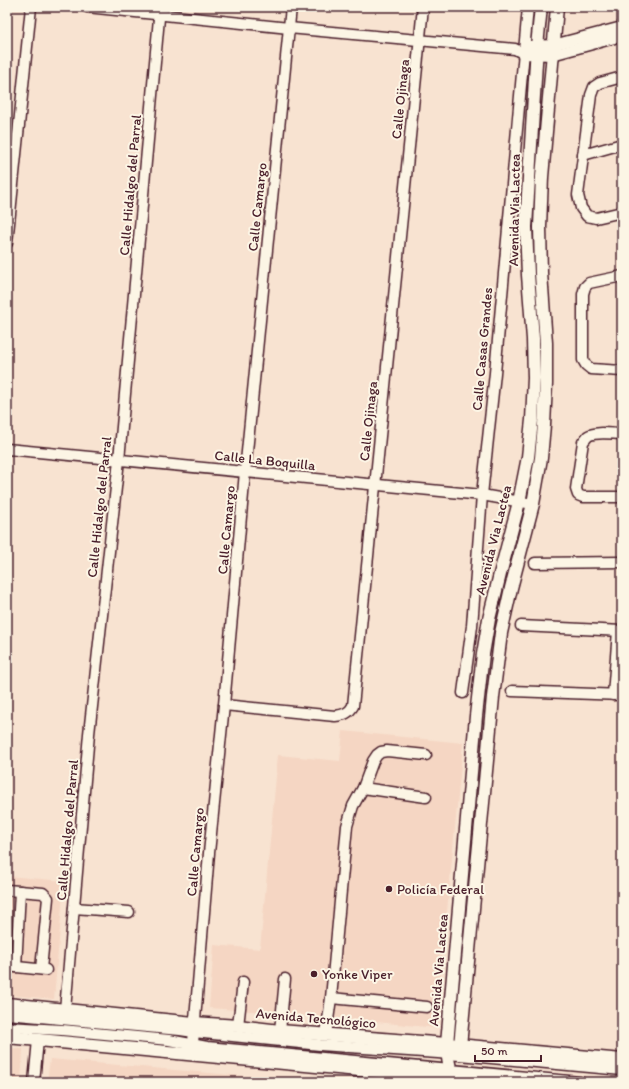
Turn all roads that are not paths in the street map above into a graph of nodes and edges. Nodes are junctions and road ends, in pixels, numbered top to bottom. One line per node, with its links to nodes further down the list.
1 (31, 7): 20 (street)
2 (87, 7): 8 (street)
3 (292, 7): 10 (street, Calle Camargo)
4 (424, 7): 12 (street, Calle Ojinaga)
5 (528, 7): 13 (street, Calle Casas Grandes)
6 (541, 7): 14 (main road, Avenida Via Lactea)
7 (557, 7): 15 (main road, Avenida Via Lactea)
8 (160, 11): 10 (street); 25 (street, Calle Hidalgo del Parral)
9 (622, 27): 15 (street)
10 (289, 28): 12 (street); 26 (street, Calle Camargo)
11 (622, 36): 15 (street)
12 (420, 40): 13 (street); 27 (street, Calle Ojinaga)
13 (521, 50): 14 (street); 28 (street, Calle Casas Grandes)
14 (537, 50): 15 (street); 30 (main road, Avenida Via Lactea)
15 (553, 50): 31 (main road, Avenida Via Lactea)
16 (622, 77): 18 (street)
17 (622, 144): 18 (street)
18 (583, 155): 19 (street)
19 (622, 212)
20 (7, 243)
21 (622, 276): 22 (street)
22 (622, 372)
23 (622, 434): 29 (street)
24 (7, 449): 25 (street, Calle La Boquilla)
25 (119, 460): 26 (street, Calle La Boquilla); 45 (street, Calle Hidalgo del Parral)
26 (245, 472): 27 (street, Calle La Boquilla); 39 (street, Calle Camargo)
27 (376, 485): 28 (street, Calle La Boquilla); 39 (street, Calle Ojinaga)
28 (482, 495): 30 (street, Calle La Boquilla); 37 (street, Calle Casas Grandes)
29 (622, 497)
30 (519, 502): 31 (street, Calle La Boquilla); 64 (main road, Avenida Via Lactea)
31 (533, 504): 63 (main road, Avenida Via Lactea)
32 (622, 562): 33 (street)
33 (535, 563)
34 (521, 626): 35 (street)
35 (620, 631): 38 (street)
36 (512, 690): 38 (street)
37 (463, 693)
38 (618, 695)
39 (224, 705): 58 (street, Calle Camargo)
40 (426, 756): 41 (street)
41 (363, 788): 42 (street); 51 (street)
42 (426, 797)
43 (7, 890): 44 (street)
44 (20, 891): 47 (street); 48 (street)
45 (74, 908): 46 (street); 54 (street, Calle Hidalgo del Parral)
46 (128, 912)
47 (12, 945): 48 (street)
48 (11, 967)
49 (285, 979): 59 (street)
50 (242, 982): 56 (street)
51 (330, 998): 53 (street); 60 (street)
52 (7, 1004): 54 (main road, Avenida Tecnológico)
53 (426, 1007)
54 (65, 1010): 58 (main road, Avenida Tecnológico)
55 (7, 1014): 58 (street)
56 (238, 1026): 58 (main road, Avenida Tecnológico); 59 (main road, Avenida Tecnológico)
57 (7, 1027): 65 (street)
58 (194, 1028): 64 (street); 65 (street, Calle Camargo)
59 (280, 1031): 60 (main road, Avenida Tecnológico)
60 (326, 1035): 64 (main road, Avenida Tecnológico)
61 (7, 1037): 62 (main road)
62 (38, 1040): 65 (main road); 70 (street)
63 (460, 1046): 64 (main road, Avenida Tecnológico); 66 (main road, Avenida Tecnológico)
64 (447, 1049): 67 (street); 68 (main road, Avenida Via Lactea)
65 (193, 1050): 68 (street); 69 (main road)
66 (622, 1060)
67 (622, 1070)
68 (451, 1074): 69 (main road); 71 (main road); 72 (street)
69 (425, 1079)
70 (34, 1082)
71 (486, 1082)
72 (580, 1082)

